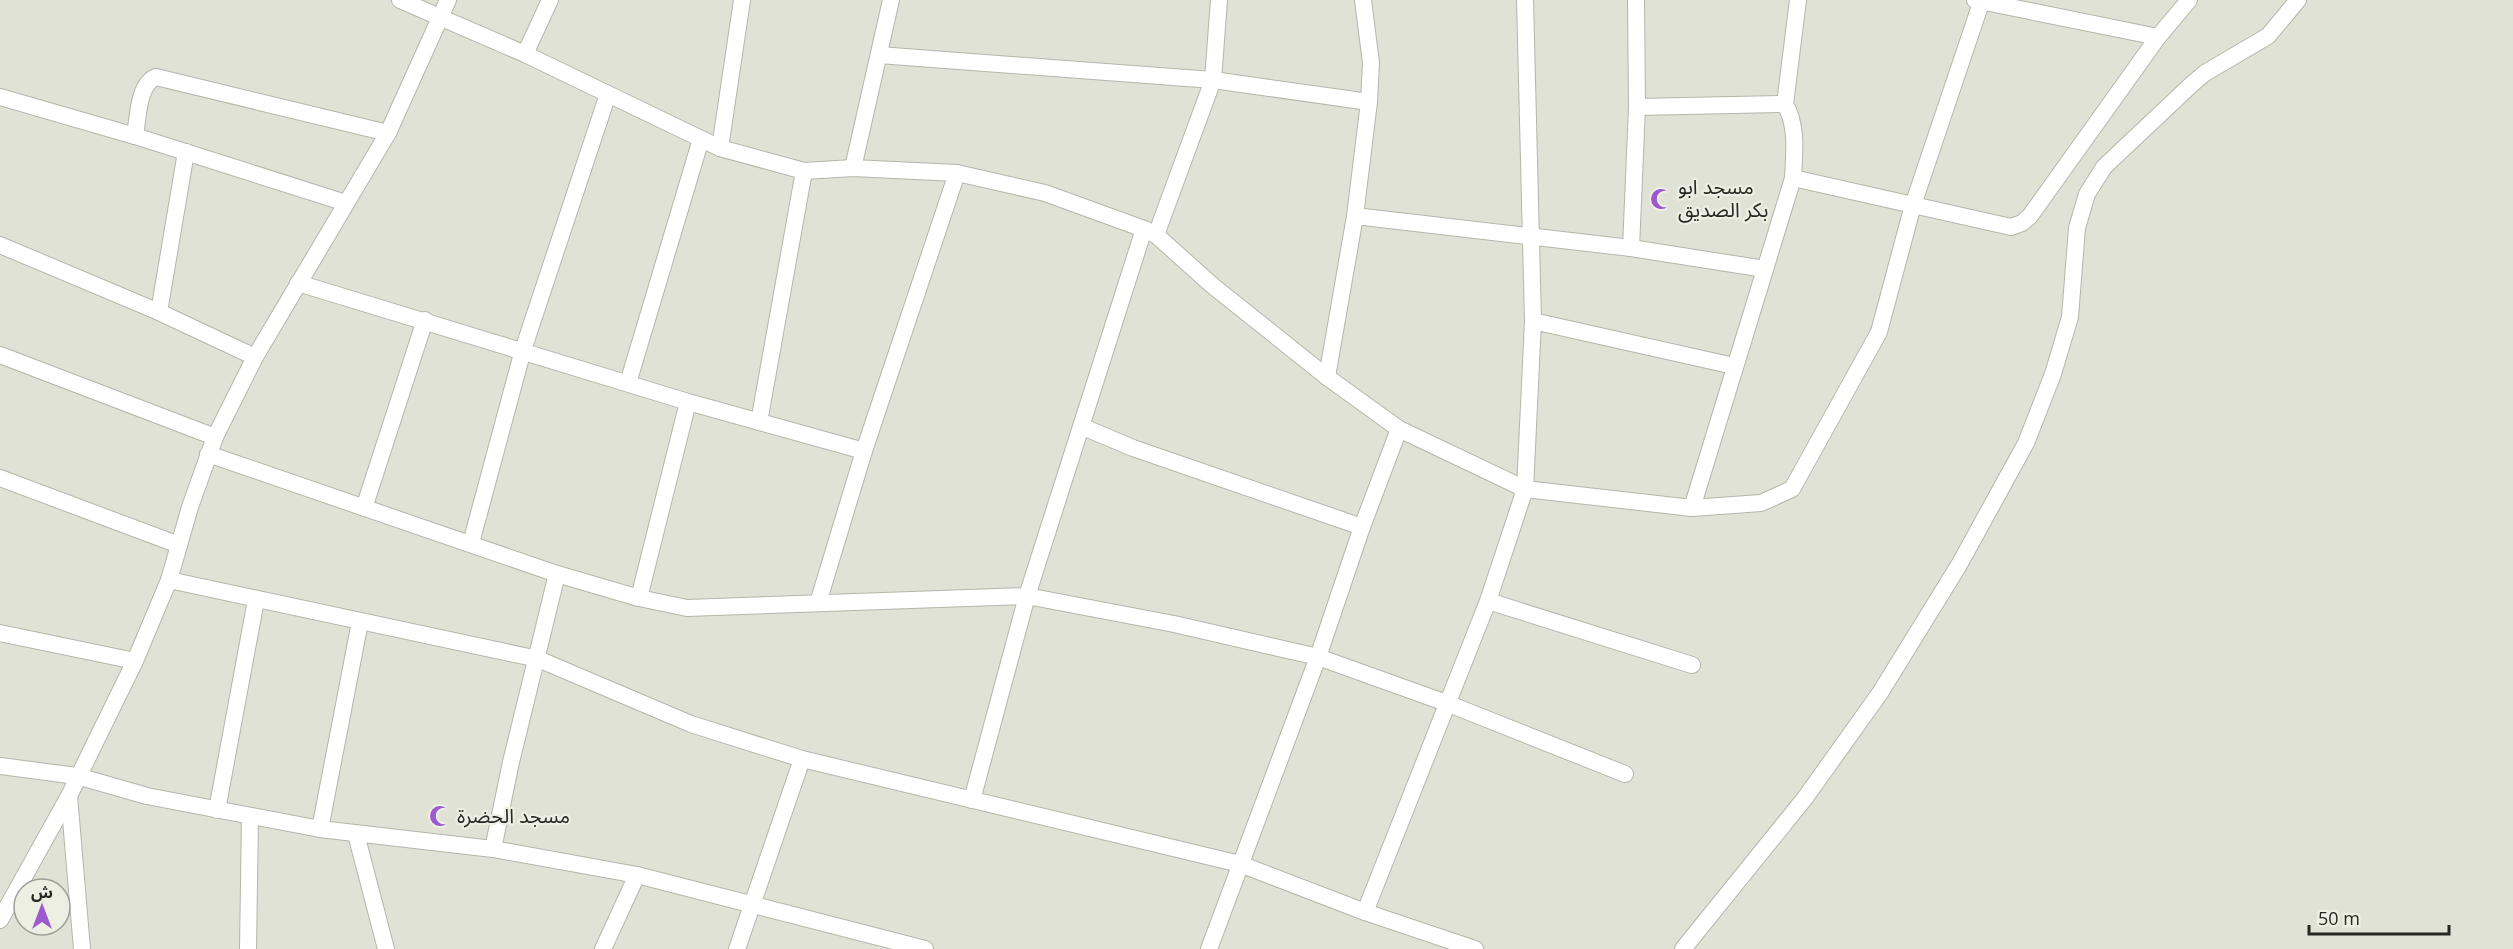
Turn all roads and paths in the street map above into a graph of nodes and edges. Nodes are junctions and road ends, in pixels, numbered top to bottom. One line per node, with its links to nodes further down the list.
1 (400, 0): 14 (street)
2 (448, 0): 14 (street)
3 (550, 0): 16 (street)
4 (742, 0): 27 (street)
5 (891, 0): 17 (street)
6 (1219, 0): 18 (street)
7 (1363, 0): 21 (street)
8 (1525, 0): 37 (street)
9 (1636, 0): 23 (street)
10 (1798, 0): 22 (street)
11 (1980, 0): 15 (street); 34 (street)
12 (2189, 0): 15 (street)
13 (2298, 0): 103 (street)
14 (442, 18): 16 (street); 24 (street)
15 (2158, 37): 34 (street)
16 (525, 54): 19 (street)
17 (879, 55): 18 (street); 29 (street)
18 (1213, 80): 21 (street); 36 (street)
19 (608, 94): 26 (street); 45 (street)
20 (0, 97): 25 (street)
21 (1369, 102): 35 (street)
22 (1785, 104): 23 (street); 32 (street)
23 (1637, 107): 39 (street)
24 (388, 133): 25 (street); 33 (street)
25 (135, 136): 28 (street)
26 (701, 139): 27 (street); 50 (street)
27 (720, 148): 30 (street)
28 (186, 152): 33 (street); 42 (street)
29 (853, 168): 30 (street); 31 (street)
30 (804, 171): 52 (street)
31 (957, 173): 36 (street); 56 (street)
32 (1793, 178): 34 (street); 40 (street)
33 (345, 203): 41 (street)
34 (1913, 205): 61 (street)
35 (1355, 216): 37 (street); 49 (street)
36 (1150, 232): 49 (street); 53 (street)
37 (1529, 238): 39 (street); 44 (street)
38 (0, 245): 42 (street)
39 (1631, 248): 40 (street)
40 (1766, 269): 48 (street)
41 (298, 283): 43 (street); 47 (street)
42 (159, 312): 47 (street)
43 (425, 320): 45 (street); 60 (street)
44 (1533, 321): 48 (street); 59 (street)
45 (523, 350): 50 (street); 63 (street)
46 (0, 355): 55 (street)
47 (255, 357): 55 (street)
48 (1734, 366): 61 (street)
49 (1327, 377): 54 (street)
50 (628, 383): 51 (street)
51 (688, 402): 52 (street); 68 (street)
52 (759, 422): 56 (street)
53 (1083, 427): 62 (street); 67 (street)
54 (1399, 429): 59 (street); 62 (street)
55 (215, 437): 57 (street)
56 (864, 451): 71 (street)
57 (208, 454): 60 (street); 64 (street)
58 (0, 478): 64 (street)
59 (1525, 489): 61 (street); 70 (street)
60 (364, 508): 63 (street)
61 (1692, 508)
62 (1362, 527): 74 (street)
63 (471, 543): 65 (street)
64 (179, 545): 66 (street)
65 (557, 574): 68 (street); 75 (street)
66 (169, 579): 69 (street); 76 (street)
67 (1027, 596): 71 (street); 74 (street); 84 (street)
68 (639, 598): 71 (street)
69 (256, 600): 72 (street); 85 (street)
70 (1488, 601): 77 (street); 78 (street)
71 (818, 603)
72 (360, 622): 75 (street); 87 (street)
73 (0, 633): 76 (street)
74 (1318, 657): 78 (street); 90 (street)
75 (538, 659): 79 (street); 89 (street)
76 (135, 661): 82 (street)
77 (1692, 665)
78 (1449, 704): 81 (street); 94 (street)
79 (802, 759): 84 (street); 92 (street)
80 (0, 765): 82 (street)
81 (1625, 774)
82 (77, 776): 83 (street); 85 (street)
83 (69, 796): 93 (street); 95 (street)
84 (972, 800): 90 (street)
85 (218, 810): 86 (street)
86 (250, 816): 87 (street); 96 (street)
87 (320, 829): 88 (street)
88 (356, 834): 89 (street); 97 (street)
89 (493, 849): 91 (street)
90 (1240, 864): 94 (street); 101 (street)
91 (638, 876): 92 (street); 98 (street)
92 (752, 904): 99 (street); 100 (street)
93 (2, 912)
94 (1365, 912): 102 (street)
95 (82, 949)
96 (248, 949)
97 (386, 949)
98 (603, 949)
99 (737, 949)
100 (926, 949)
101 (1209, 949)
102 (1475, 949)
103 (1683, 949)

